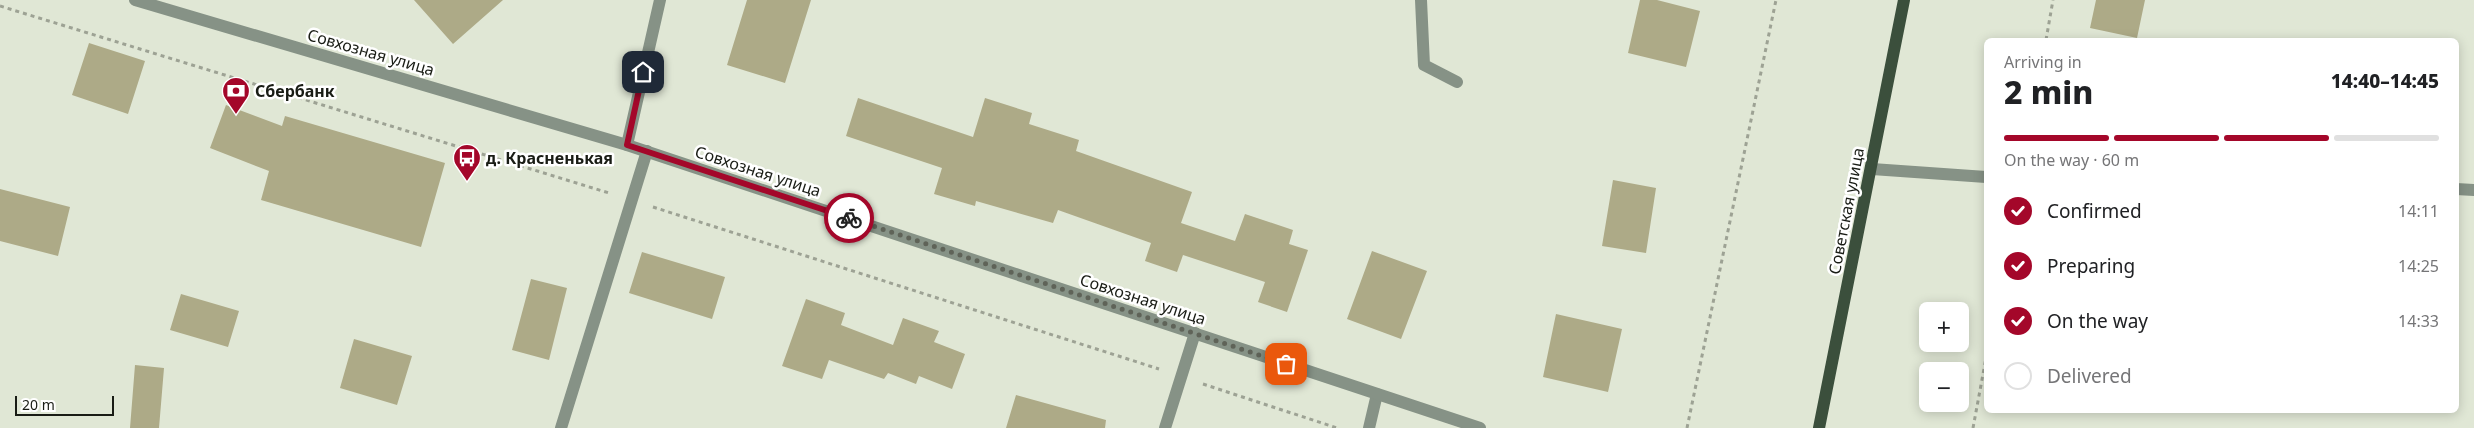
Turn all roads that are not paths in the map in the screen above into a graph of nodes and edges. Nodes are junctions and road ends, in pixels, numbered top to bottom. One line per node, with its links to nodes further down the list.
1 (135, 0): 6 (street, Совхозная улица)
2 (660, 0): 6 (street)
3 (1421, 0): 5 (street)
4 (1904, 0): 8 (main road, Советская улица)
5 (1457, 82)
6 (627, 145): 7 (street, Совхозная улица)
7 (647, 151): 12 (street, Совхозная улица); 14 (street)
8 (1872, 169): 9 (street); 18 (main road, Советская улица)
9 (1984, 177)
10 (2459, 189): 11 (street)
11 (2474, 190)
12 (1195, 333): 13 (street, Совхозная улица); 15 (street)
13 (1377, 394): 16 (street); 17 (street, Совхозная улица)
14 (560, 428)
15 (1165, 428)
16 (1370, 428)
17 (1480, 428)
18 (1819, 428)

